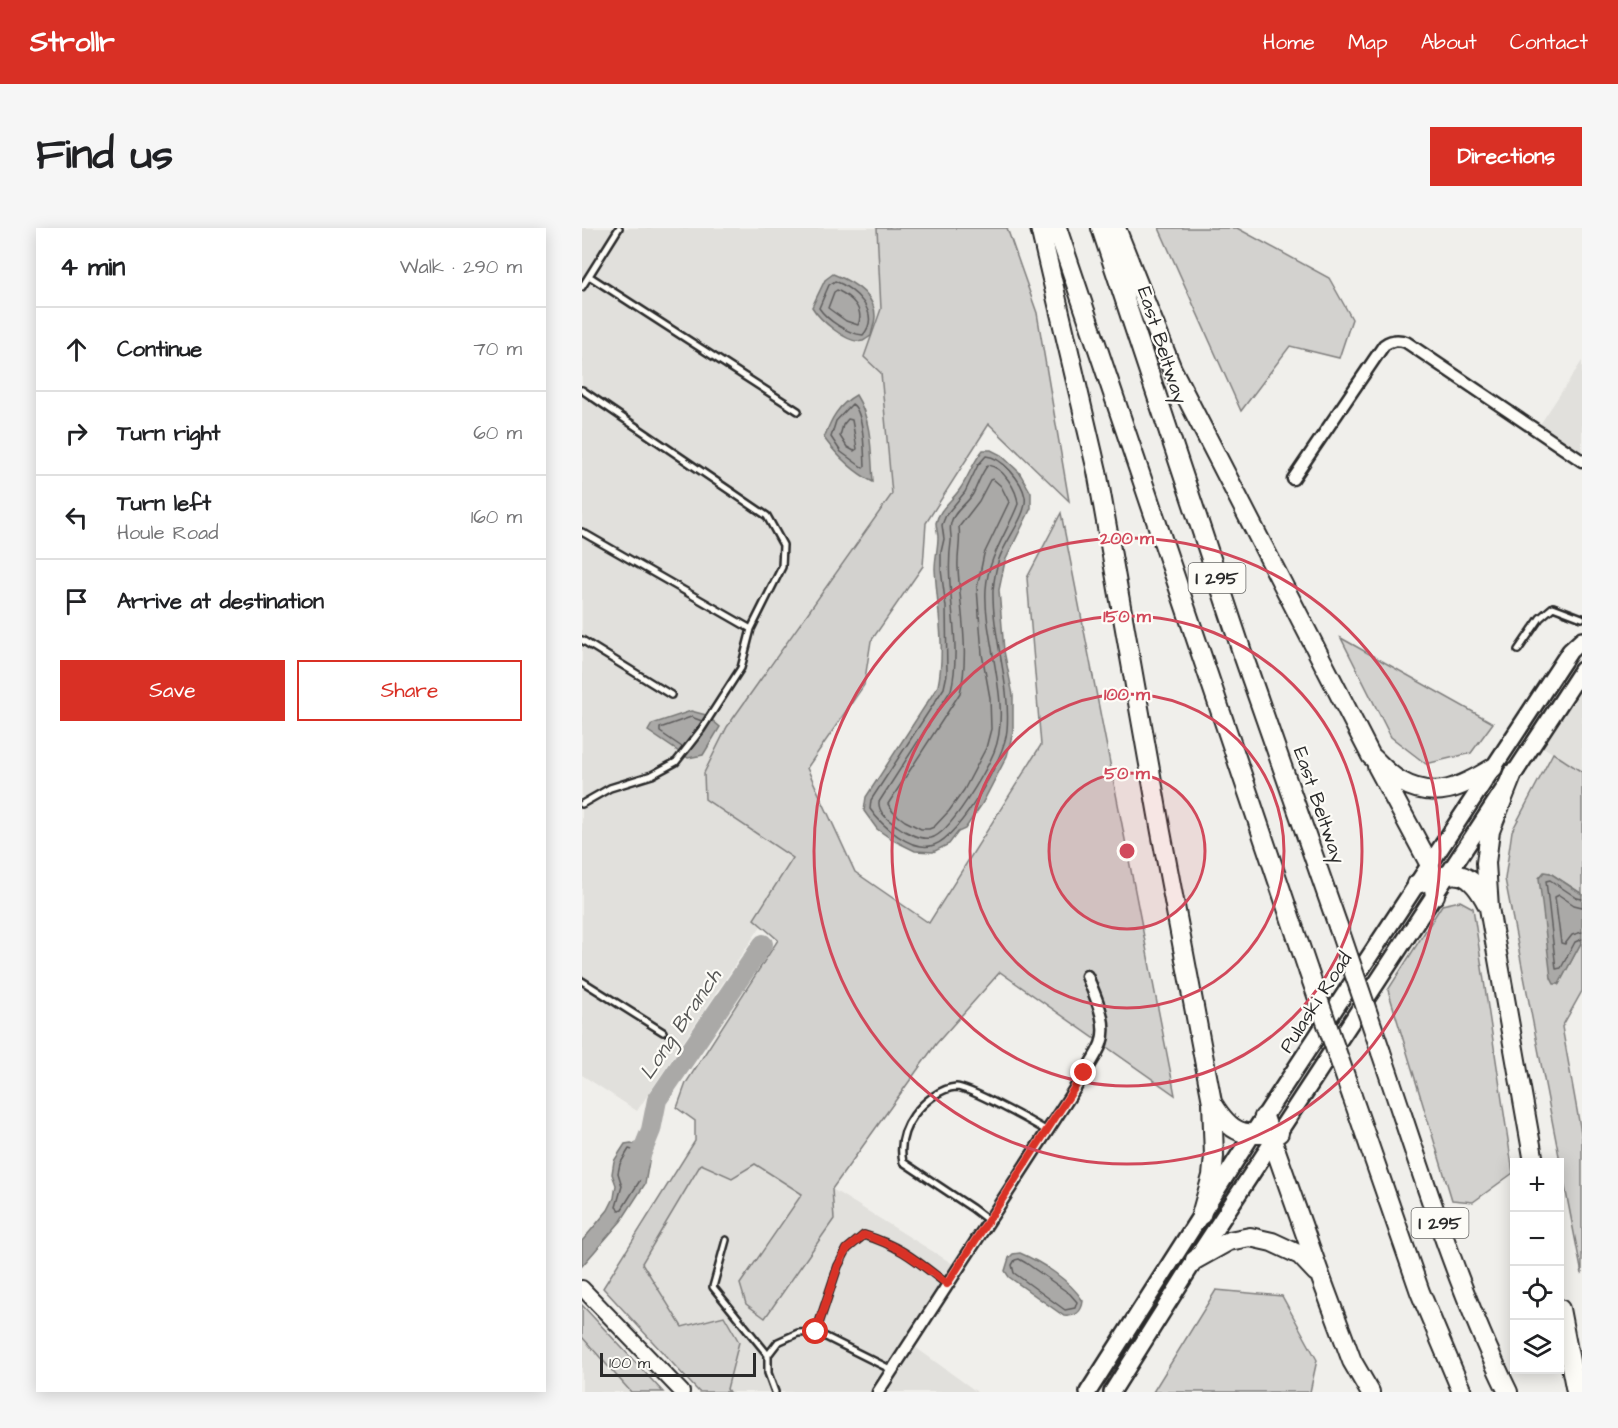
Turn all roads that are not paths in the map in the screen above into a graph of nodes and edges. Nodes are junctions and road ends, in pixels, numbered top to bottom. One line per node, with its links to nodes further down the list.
1 (619, 228): 6 (lane)
2 (1040, 228): 29 (highway)
3 (1057, 228): 50 (highway, I 295, bridge)
4 (1101, 228): 51 (highway, East Beltway / I 295, bridge)
5 (1116, 228): 20 (highway)
6 (589, 276): 7 (lane); 9 (lane)
7 (582, 287)
8 (582, 390): 14 (lane)
9 (798, 411)
10 (1582, 461): 11 (street)
11 (1293, 479)
12 (582, 532): 14 (lane)
13 (1582, 618): 17 (lane)
14 (751, 629): 23 (lane)
15 (582, 640): 19 (lane)
16 (1582, 640): 21 (main road, Pulaski Road)
17 (1518, 650)
18 (1582, 670): 22 (main road, Pulaski Road)
19 (671, 695)
20 (1371, 756): 21 (highway); 24 (highway)
21 (1493, 768): 24 (main road, Pulaski Road)
22 (1513, 773): 24 (main road, Pulaski Road); 25 (highway)
23 (582, 804)
24 (1432, 879): 25 (highway); 31 (main road, Pulaski Road); 31 (main road, Pulaski Road)
25 (1489, 908): 32 (highway)
26 (1087, 976): 30 (street)
27 (582, 981): 28 (lane)
28 (663, 1032)
29 (1212, 1102): 31 (highway); 33 (highway)
30 (1047, 1131): 34 (street); 34 (lane)
31 (1268, 1132): 33 (main road, Pulaski Road); 36 (main road, Pulaski Road); 37 (highway)
32 (1533, 1158)
33 (1201, 1215): 47 (main road, Pulaski Road)
34 (988, 1221): 38 (street)
35 (726, 1240): 42 (lane)
36 (1196, 1260): 37 (highway); 48 (main road, Pulaski Road)
37 (1321, 1278): 49 (highway)
38 (947, 1284): 41 (lane); 43 (street)
39 (585, 1291): 44 (street)
40 (1562, 1320): 52 (highway)
41 (816, 1332): 42 (lane); 43 (lane)
42 (768, 1356): 45 (lane)
43 (892, 1370): 46 (street)
44 (681, 1392)
45 (775, 1392)
46 (878, 1392)
47 (1088, 1392)
48 (1112, 1392)
49 (1370, 1392)
50 (1462, 1392)
51 (1508, 1392)
52 (1576, 1392)

